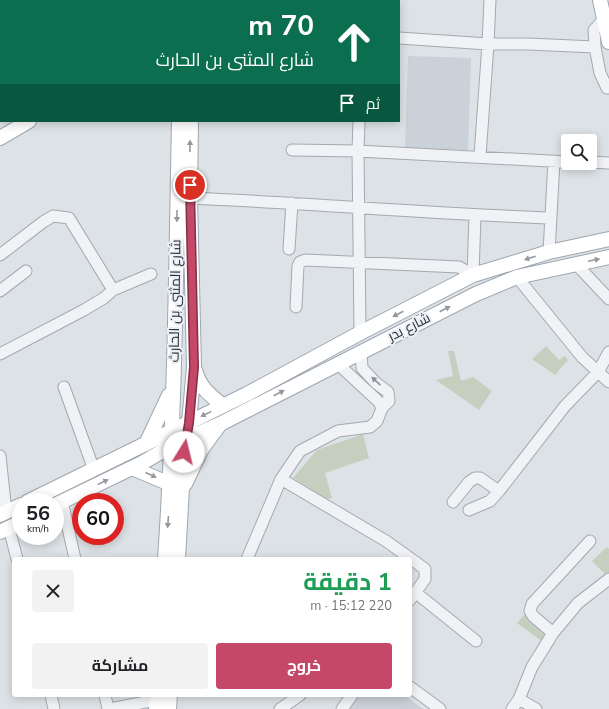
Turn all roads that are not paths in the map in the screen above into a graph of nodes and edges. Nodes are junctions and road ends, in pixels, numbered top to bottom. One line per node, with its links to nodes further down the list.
1 (490, 0): 6 (street)
2 (600, 0): 3 (main road)
3 (604, 19): 5 (main road); 7 (street)
4 (400, 38): 6 (street)
5 (609, 42)
6 (488, 44): 7 (street); 16 (street)
7 (595, 47): 8 (street)
8 (609, 88)
9 (27, 122): 13 (main road)
10 (179, 122): 49 (main road, شارع المثنى بن الحارث, one-way to 49)
11 (191, 122): 21 (main road, شارع المثنى بن الحارث, one-way to 11)
12 (359, 122): 15 (street)
13 (0, 138)
14 (292, 150): 15 (street)
15 (358, 151): 16 (street); 23 (street)
16 (480, 156): 17 (street)
17 (554, 161): 18 (street); 25 (street)
18 (561, 162)
19 (597, 162): 20 (street)
20 (609, 163)
21 (190, 198): 22 (street); 46 (main road, شارع المثنى بن الحارث)
22 (292, 203): 23 (street); 27 (street)
23 (358, 208): 24 (street); 31 (street)
24 (475, 216): 25 (street); 35 (street)
25 (551, 218): 28 (street)
26 (609, 239): 28 (main road, شارع بدر)
27 (289, 249)
28 (549, 252): 35 (main road, شارع بدر, one-way to 35)
29 (0, 255): 37 (street)
30 (609, 257): 32 (main road, شارع بدر, one-way to 30)
31 (360, 262): 35 (street); 40 (street); 41 (street)
32 (576, 264): 36 (main road, شارع بدر); 39 (street)
33 (26, 271): 38 (street)
34 (151, 274): 37 (street)
35 (473, 276): 41 (main road, شارع بدر, one-way to 41)
36 (517, 277): 42 (main road, شارع بدر, one-way to 36); 47 (street)
37 (112, 290): 44 (street)
38 (0, 291)
39 (609, 299)
40 (296, 307)
41 (360, 333): 51 (main road, شارع بدر)
42 (361, 352): 45 (main road, شارع بدر); 53 (street, one-way to 42)
43 (609, 352): 47 (street)
44 (0, 354)
45 (338, 364): 51 (main road, شارع بدر, one-way to 45); 53 (street)
46 (194, 367): 52 (main road); 54 (main road)
47 (598, 372): 48 (street); 65 (street)
48 (609, 382)
49 (174, 386): 56 (main road, شارع المثنى بن الحارث); 58 (main road)
50 (64, 387): 62 (street)
51 (250, 400): 52 (main road, شارع بدر); 55 (main road, شارع بدر)
52 (223, 406): 54 (main road, شارع بدر, one-way to 54)
53 (382, 408): 63 (street)
54 (189, 423): 56 (main road, شارع بدر); 57 (main road)
55 (220, 424): 57 (main road, شارع بدر); 64 (main road)
56 (171, 431): 58 (main road, شارع بدر); 59 (main road, شارع المثنى بن الحارث)
57 (186, 439): 59 (main road, شارع بدر); 64 (main road)
58 (146, 444): 62 (main road, شارع بدر)
59 (171, 446): 61 (main road, شارع بدر); 64 (main road, شارع المثنى بن الحارث)
60 (0, 456): 71 (street)
61 (132, 468): 64 (main road, one-way to 64); 67 (main road, شارع بدر, one-way to 61)
62 (94, 470): 66 (main road, شارع بدر)
63 (281, 479): 79 (street); 80 (street)
64 (176, 487): 77 (main road, one-way to 77); 78 (main road)
65 (499, 490): 68 (street); 70 (street)
66 (46, 493)
67 (64, 500)
68 (453, 502)
69 (12, 510): 71 (main road)
70 (469, 510)
71 (3, 514): 73 (main road)
72 (64, 523): 76 (street)
73 (10, 527): 75 (street)
74 (590, 541): 84 (street)
75 (17, 557)
76 (74, 557)
77 (165, 557)
78 (178, 557)
79 (248, 557)
80 (408, 557)
81 (412, 560): 83 (street)
82 (608, 583): 84 (street)
83 (413, 596): 85 (street)
84 (553, 633): 92 (street)
85 (476, 641)
86 (412, 688): 99 (street)
87 (51, 697): 94 (street)
88 (106, 697): 95 (street)
89 (170, 697): 96 (main road)
90 (297, 697): 97 (street)
91 (351, 697): 98 (street)
92 (519, 699): 100 (street); 101 (street)
93 (156, 701): 95 (street)
94 (54, 709)
95 (109, 709)
96 (169, 709)
97 (280, 709)
98 (342, 709)
99 (440, 709)
100 (512, 709)
101 (536, 709)

